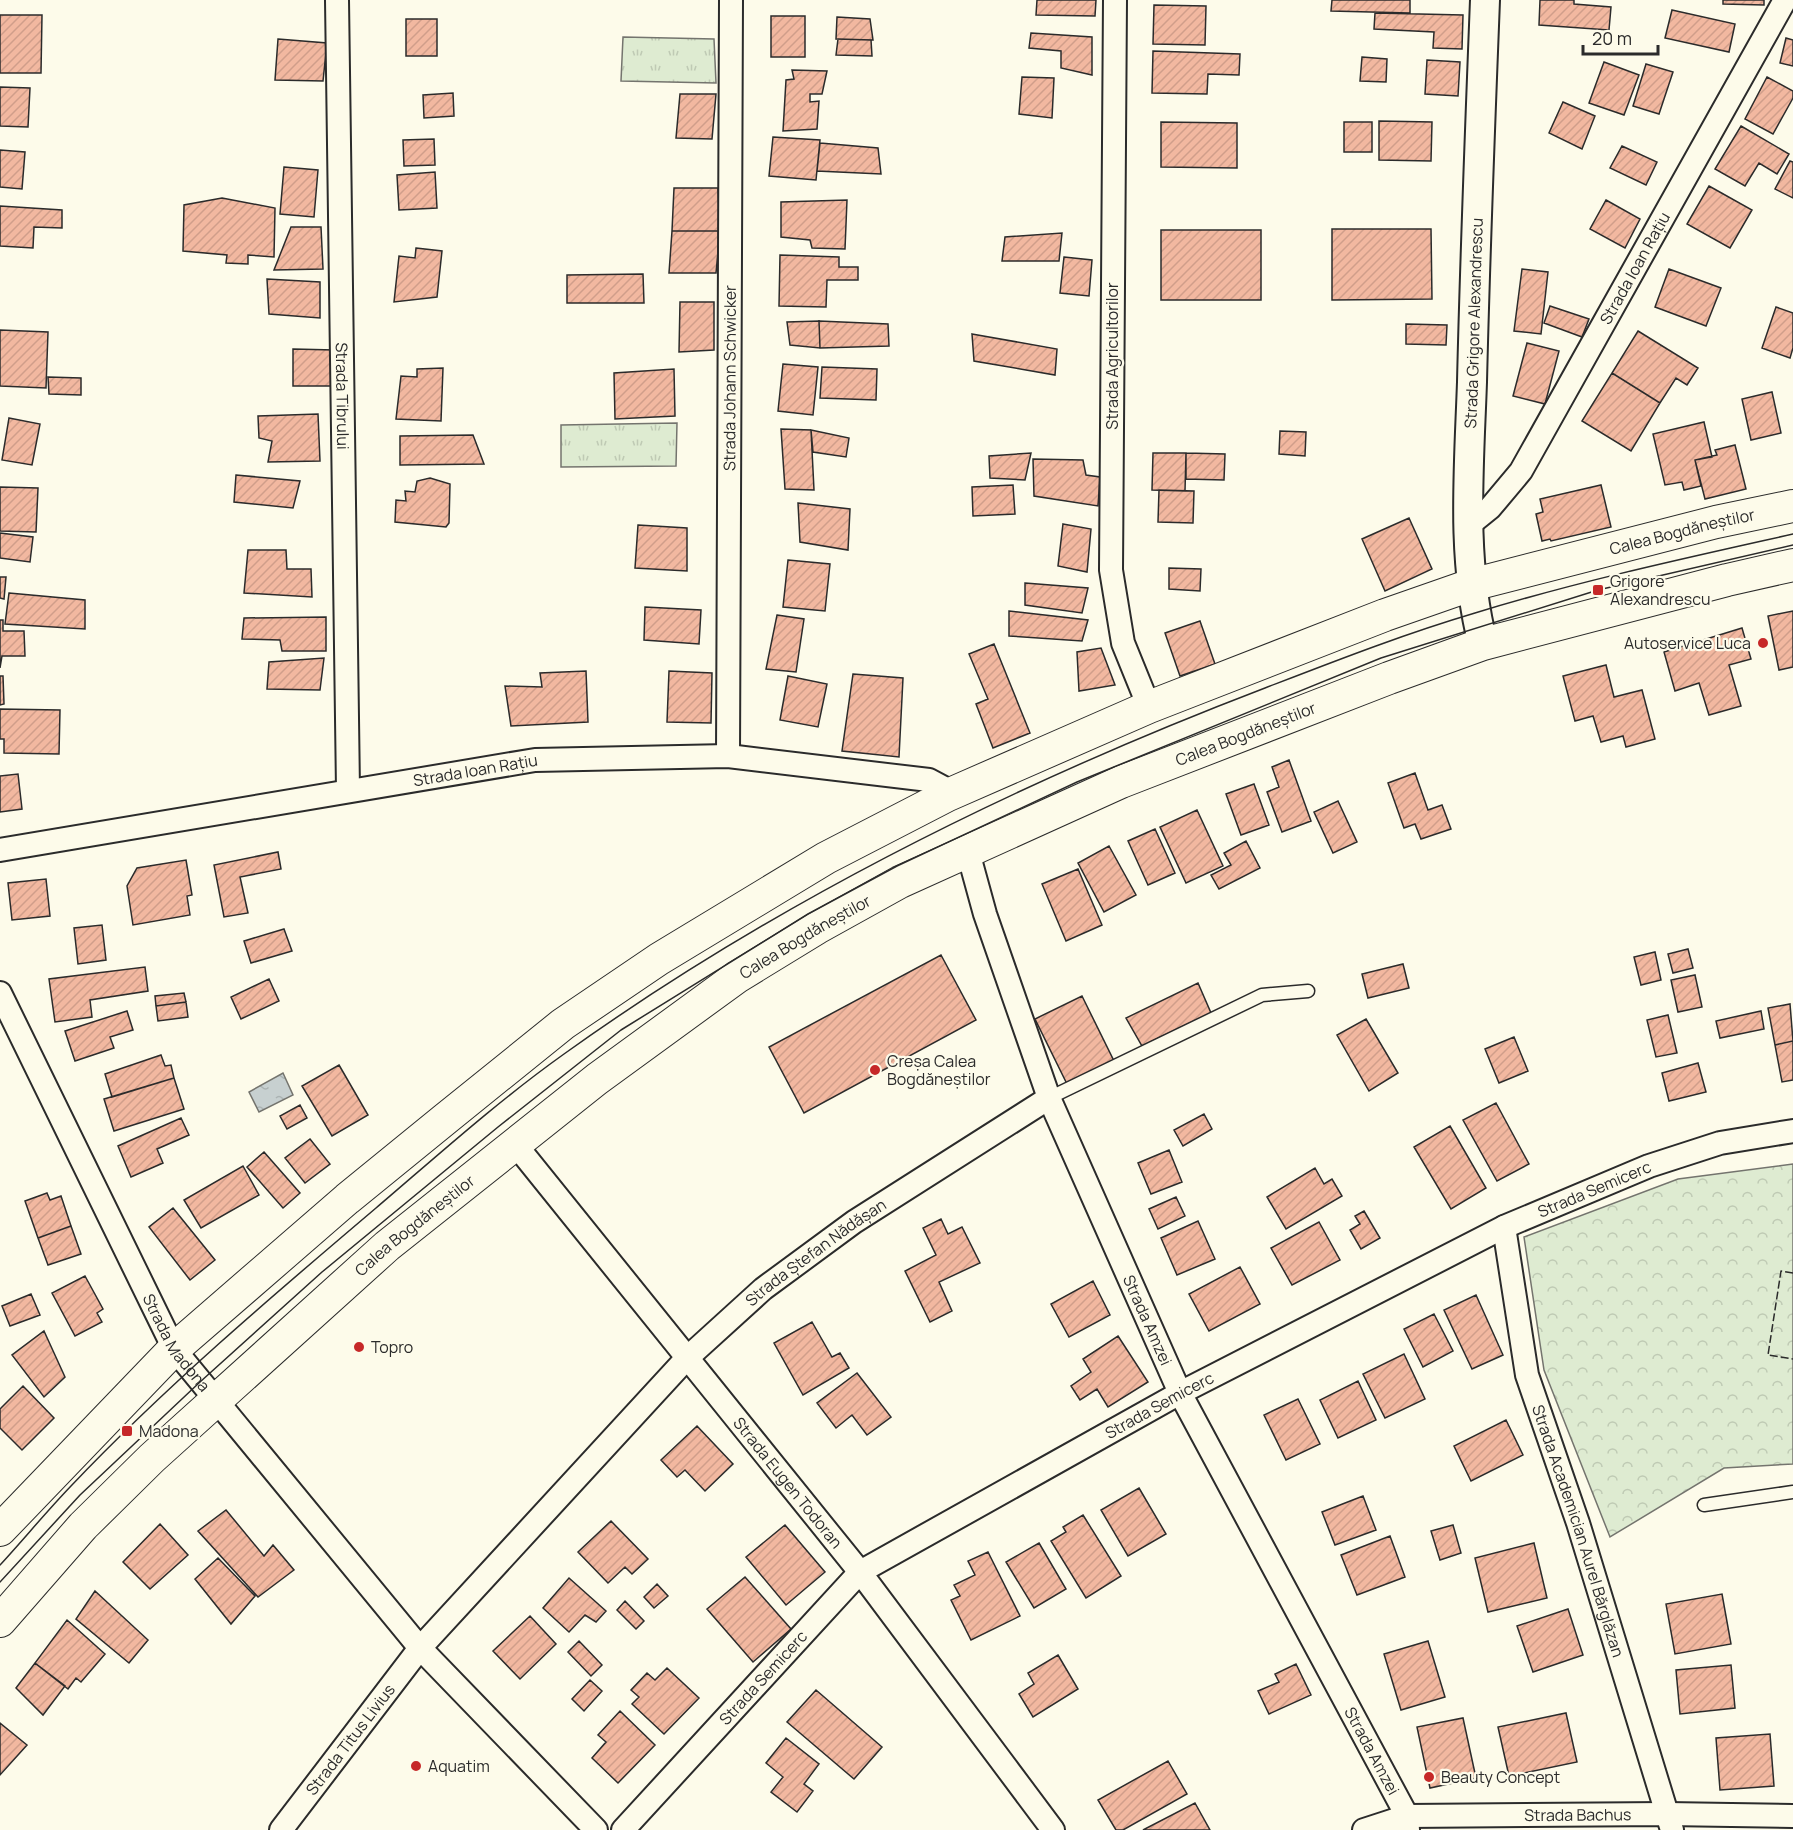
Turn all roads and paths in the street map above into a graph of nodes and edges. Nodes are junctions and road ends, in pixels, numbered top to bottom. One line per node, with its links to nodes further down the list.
1 (337, 0): 13 (street, Strada Tibrului)
2 (731, 0): 12 (street, Strada Johann Schwicker)
3 (1115, 0): 11 (street, Strada Agricultorilor)
4 (1485, 0): 7 (street, Strada Grigore Alexandrescu)
5 (1785, 0): 7 (street, Strada Ioan Rațiu)
6 (1793, 506): 9 (main road, Calea Bogdăneștilor)
7 (1469, 525): 9 (street, Strada Grigore Alexandrescu)
8 (1793, 565): 10 (main road, Calea Bogdăneștilor)
9 (1471, 585): 10 (street, Strada Grigore Alexandrescu); 11 (main road, Calea Bogdăneștilor)
10 (1483, 644): 16 (main road, Calea Bogdăneștilor)
11 (1149, 707): 14 (main road, Calea Bogdăneștilor)
12 (728, 756): 13 (street, Strada Ioan Rațiu); 14 (street, Strada Ioan Rațiu)
13 (348, 790): 15 (street, Strada Ioan Rațiu)
14 (948, 795): 23 (main road, Calea Bogdăneștilor)
15 (0, 850)
16 (968, 852): 19 (street, Strada Amzei); 21 (main road, Calea Bogdăneștilor)
17 (1308, 991): 19 (lane, Strada Ștefan Nădășan)
18 (0, 993): 23 (street, Strada Madona)
19 (1049, 1098): 24 (street, Strada Ștefan Nădășan); 25 (street, Strada Amzei)
20 (1793, 1131): 22 (street, Strada Semicerc)
21 (515, 1144): 24 (street, Strada Eugen Todoran); 26 (main road, Calea Bogdăneștilor)
22 (1504, 1227): 25 (street, Strada Semicerc); 34 (street, Strada Academician Aurel Bărglăzan)
23 (174, 1349): 26 (street, Strada Madona); 29 (main road, Calea Bogdăneștilor)
24 (686, 1359): 30 (street, Strada Eugen Todoran); 32 (street, Strada Ștefan Nădășan)
25 (1180, 1393): 30 (street, Strada Semicerc); 35 (street, Strada Amzei)
26 (214, 1401): 31 (main road, Calea Bogdăneștilor); 32 (street, Strada Madona)
27 (1793, 1492): 28 (lane)
28 (1704, 1505)
29 (0, 1530)
30 (860, 1572): 38 (street, Strada Semicerc); 39 (street, Strada Eugen Todoran)
31 (0, 1621)
32 (420, 1648): 36 (street, Strada Titus Livius); 37 (street, Strada Madona)
33 (1793, 1816): 34 (street, Strada Bachus)
34 (1670, 1822): 35 (street, Strada Bachus)
35 (1408, 1823): 40 (street, Strada Bachus)
36 (281, 1830)
37 (596, 1830)
38 (623, 1830)
39 (1053, 1830)
40 (1364, 1830)

